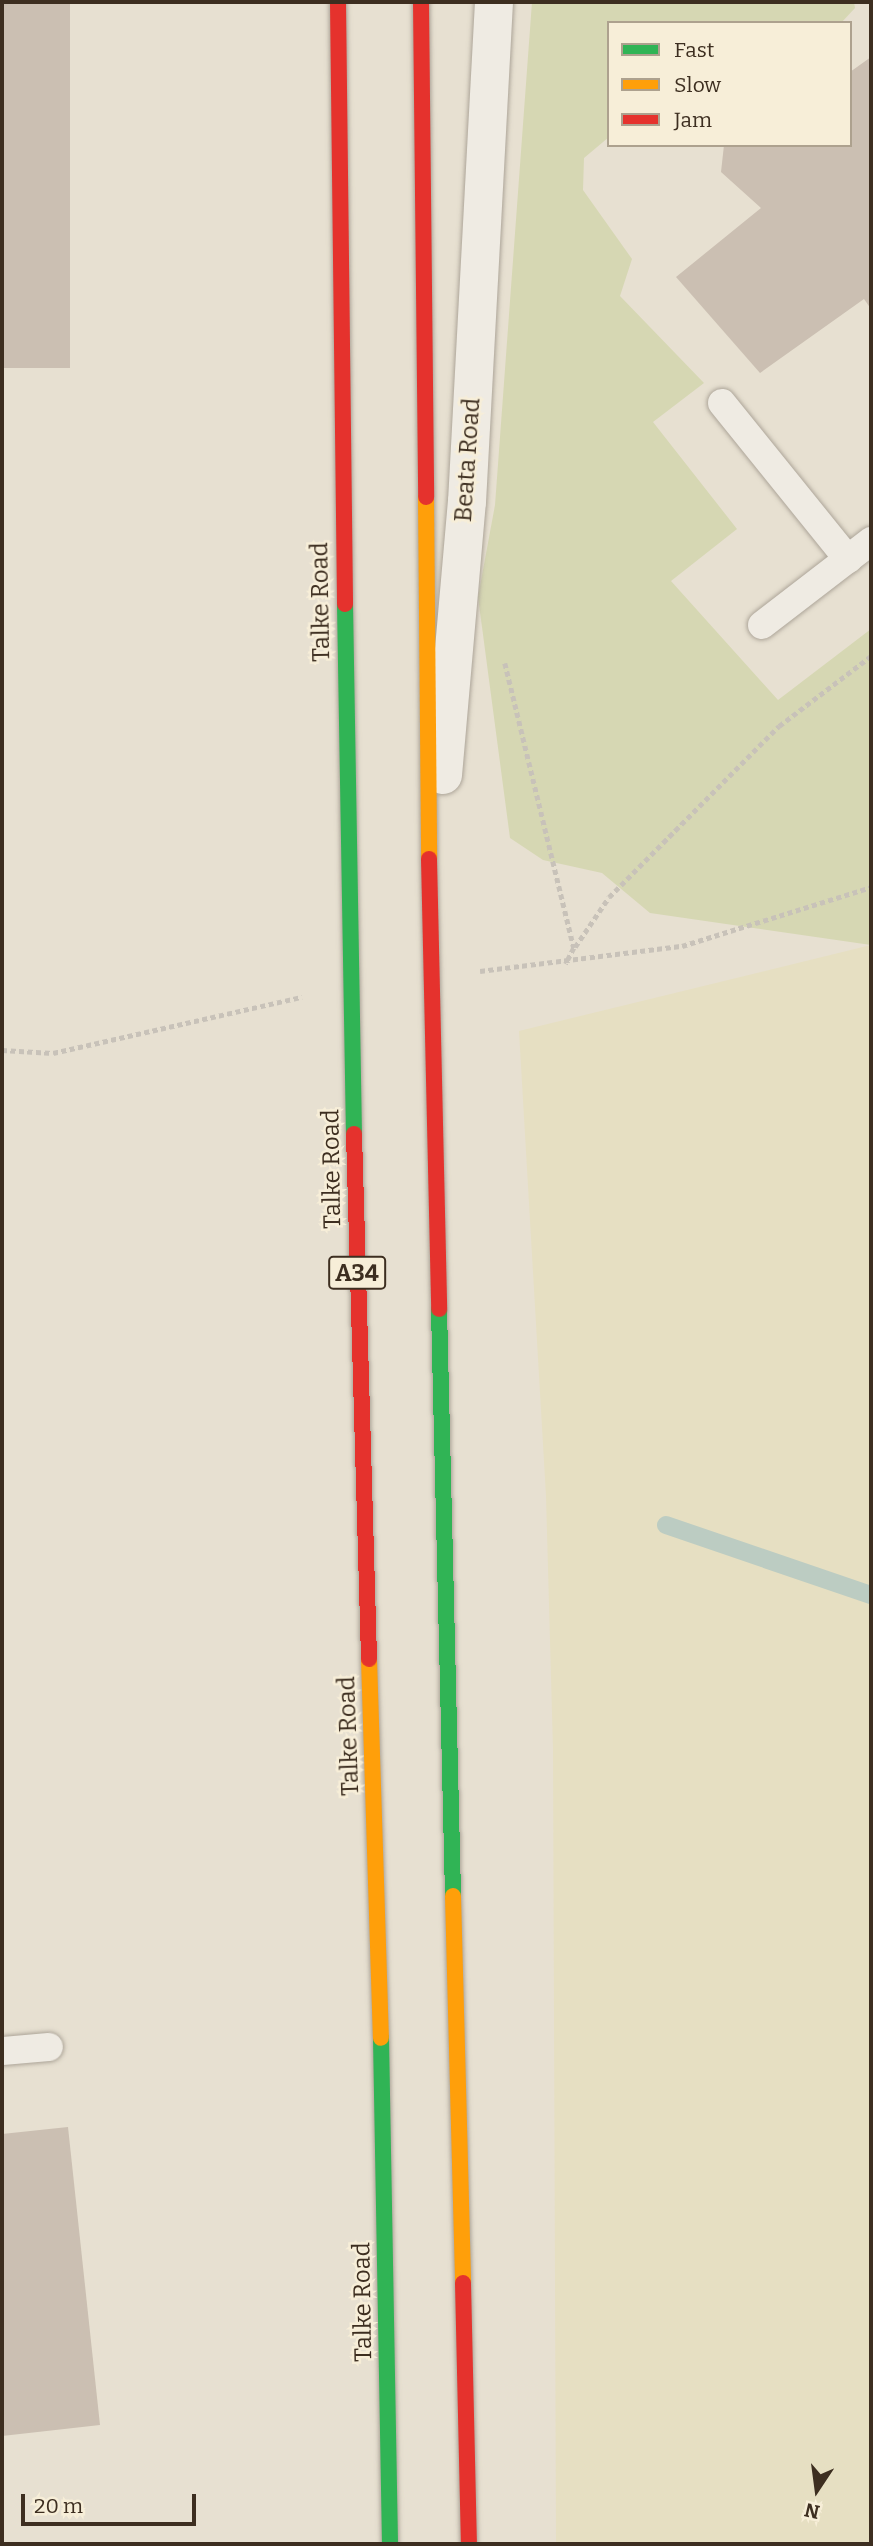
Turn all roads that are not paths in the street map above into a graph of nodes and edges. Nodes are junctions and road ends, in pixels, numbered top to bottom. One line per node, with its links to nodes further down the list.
1 (338, 2): 11 (highway, Talke Road / A34)
2 (421, 2): 8 (highway)
3 (494, 2): 8 (street, Beata Road)
4 (722, 403): 6 (lane)
5 (871, 541): 6 (lane)
6 (848, 559): 7 (lane)
7 (762, 625)
8 (430, 916): 12 (highway)
9 (49, 2047): 10 (lane)
10 (2, 2051)
11 (390, 2544)
12 (469, 2544)

